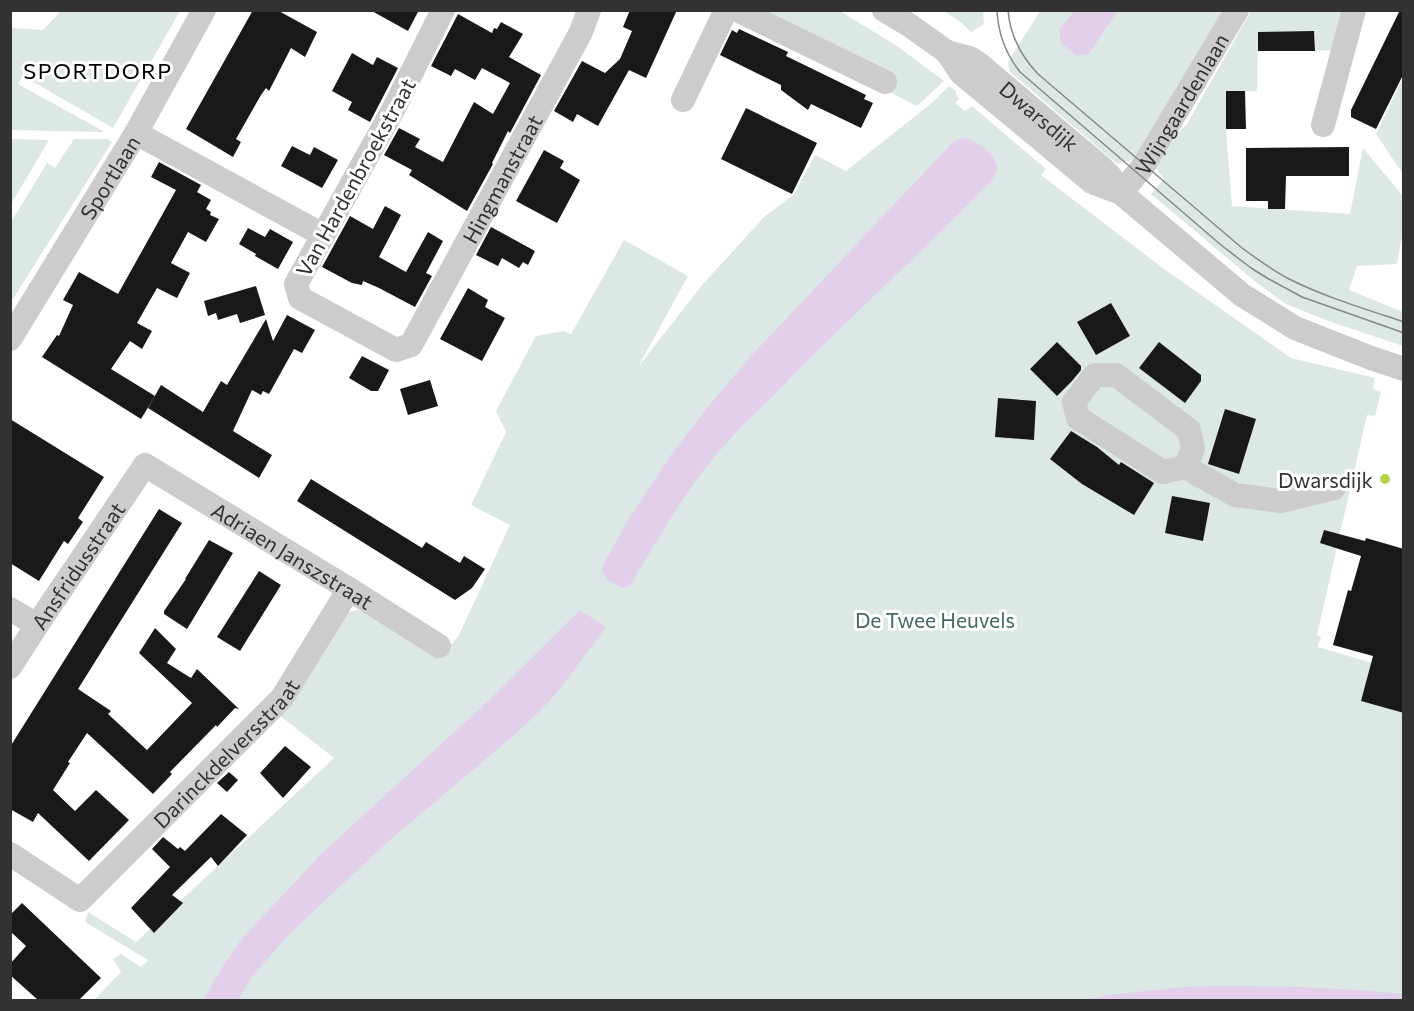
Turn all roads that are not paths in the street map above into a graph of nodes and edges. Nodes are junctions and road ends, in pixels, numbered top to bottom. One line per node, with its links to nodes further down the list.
1 (204, 10): 12 (street, Sportlaan)
2 (443, 10): 14 (street, Van Hardenbroekstraat)
3 (589, 10): 16 (street, Hingmanstraat)
4 (726, 10): 10 (street)
5 (737, 10): 9 (street)
6 (884, 10): 13 (street, Dwarsdijk)
7 (1237, 10): 13 (street, Wijngaardenlaan)
8 (1354, 10): 11 (street)
9 (885, 82)
10 (683, 100)
11 (1323, 125)
12 (136, 133): 14 (street); 15 (street, Sportlaan)
13 (1121, 193): 17 (street, Dwarsdijk)
14 (322, 236): 16 (street, Van Hardenbroekstraat)
15 (10, 339)
16 (411, 345)
17 (1404, 369)
18 (145, 465): 21 (street, Adriaen Janszstraat); 23 (street, Ansfridusstraat)
19 (1185, 467): 19 (street); 20 (street)
20 (1334, 488)
21 (349, 588): 24 (street, Adriaen Janszstraat); 26 (street, Darinckdelversstraat)
22 (10, 609): 23 (street)
23 (37, 625): 25 (street, Ansfridusstraat)
24 (440, 646)
25 (10, 667)
26 (10, 854)

